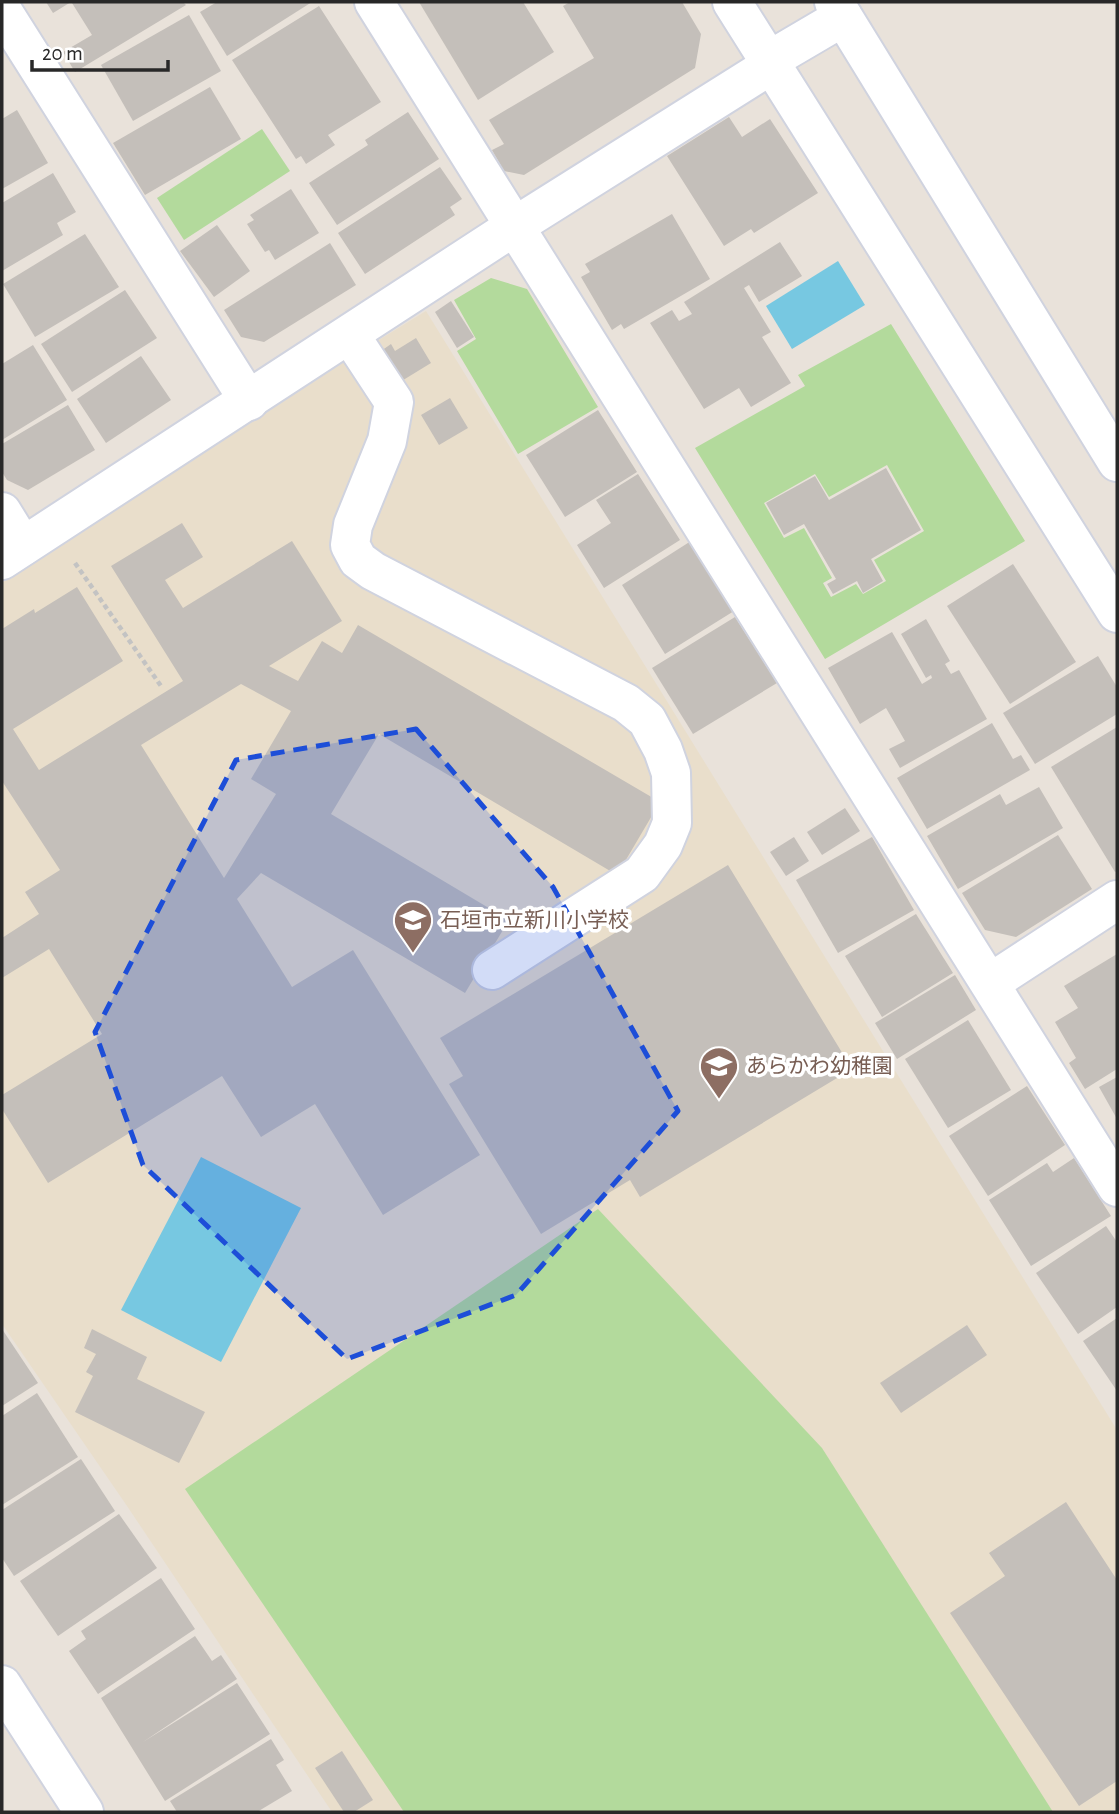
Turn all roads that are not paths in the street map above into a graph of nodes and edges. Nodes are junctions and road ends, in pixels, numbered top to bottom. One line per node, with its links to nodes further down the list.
1 (374, 2): 6 (street)
2 (732, 2): 5 (street)
3 (839, 9): 5 (street); 9 (street)
4 (2, 10): 8 (street)
5 (769, 63): 6 (street); 12 (street)
6 (515, 226): 7 (street); 15 (street)
7 (350, 335): 8 (street); 14 (street)
8 (237, 418): 11 (street)
9 (1117, 462)
10 (2, 512): 11 (street)
11 (13, 553)
12 (1117, 613)
13 (1117, 900): 15 (street)
14 (492, 970)
15 (990, 983): 16 (street)
16 (1117, 1187)
17 (3, 1689): 18 (street)
18 (84, 1812)

